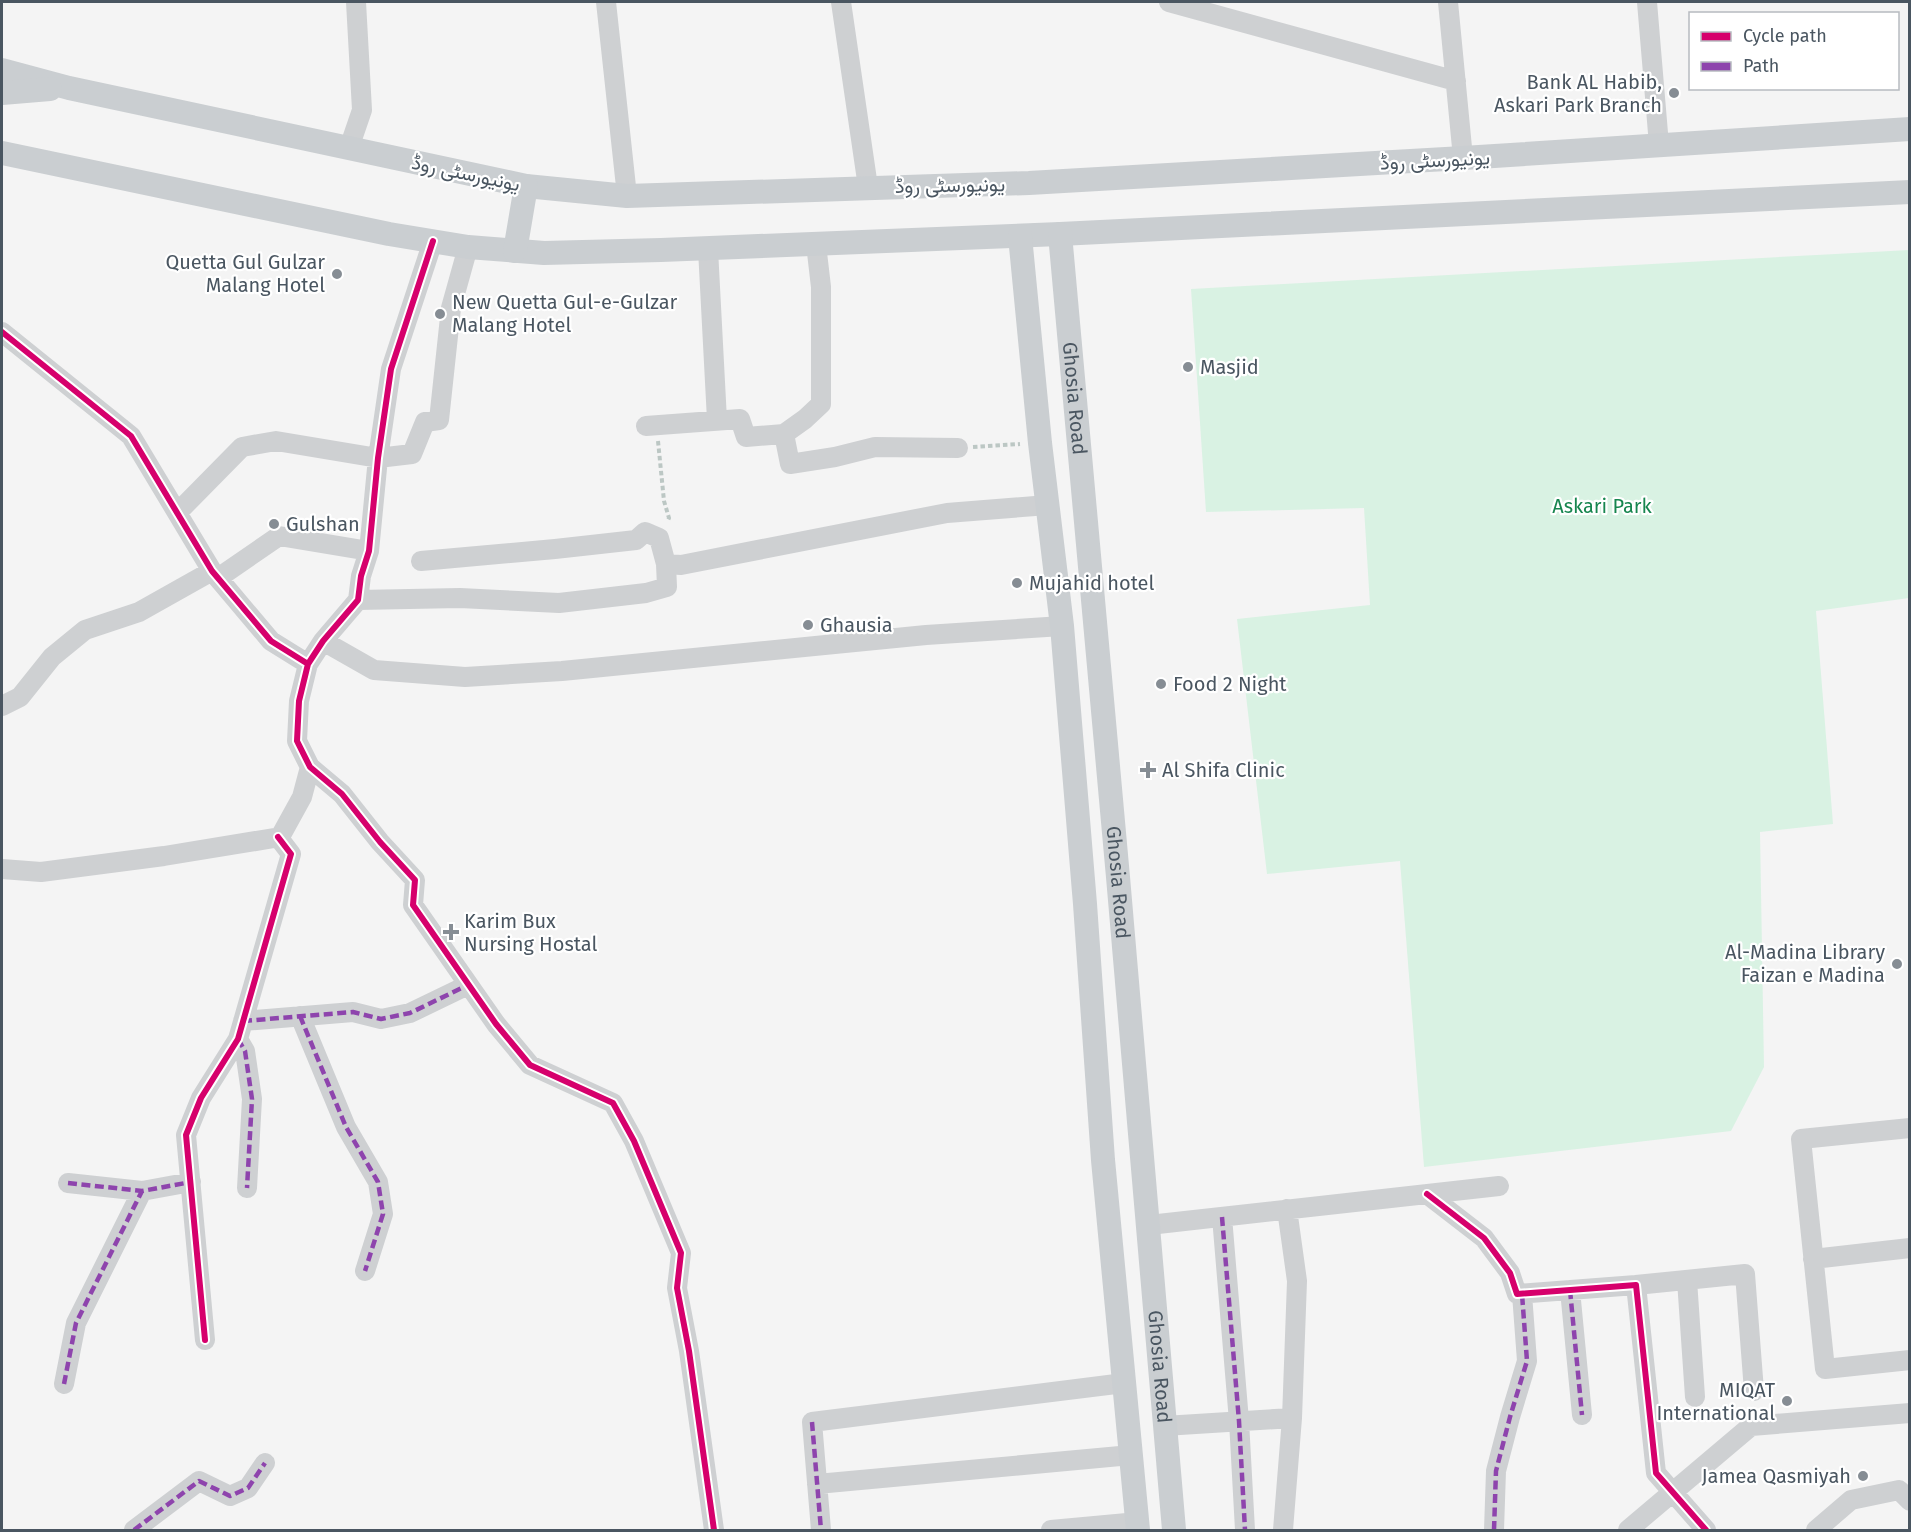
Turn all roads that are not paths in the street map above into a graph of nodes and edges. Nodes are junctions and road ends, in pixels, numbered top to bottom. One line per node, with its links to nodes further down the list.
1 (356, 2): 13 (street)
2 (606, 2): 19 (street)
3 (841, 2): 17 (street)
4 (1168, 2): 8 (street)
5 (1449, 2): 8 (street)
6 (1647, 2): 12 (street)
7 (2, 70): 9 (main road, یونیورسٹی روڈ)
8 (1456, 81): 15 (street)
9 (69, 88): 10 (main road); 13 (main road, یونیورسٹی روڈ)
10 (2, 93)
11 (1910, 129): 12 (main road, یونیورسٹی روڈ)
12 (1659, 145): 15 (main road, یونیورسٹی روڈ)
13 (349, 148): 16 (main road, یونیورسٹی روڈ)
14 (2, 153): 22 (main road)
15 (1463, 158): 17 (main road, یونیورسٹی روڈ)
16 (526, 186): 19 (main road, یونیورسٹی روڈ); 26 (main road)
17 (868, 187): 19 (main road, یونیورسٹی روڈ)
18 (1910, 192): 20 (main road)
19 (627, 196)
20 (1060, 234): 21 (main road); 59 (main road, Ghosia Road)
21 (1020, 236): 23 (main road); 33 (main road)
22 (433, 241): 24 (main road); 32 (street)
23 (816, 244): 25 (main road); 30 (street)
24 (468, 247): 26 (main road); 32 (street)
25 (708, 249): 26 (main road); 28 (street)
26 (515, 250)
27 (2, 332): 34 (street)
28 (717, 420): 29 (street); 30 (street)
29 (651, 426)
30 (784, 434): 31 (street)
31 (958, 448)
32 (378, 458): 34 (street); 35 (street)
33 (1048, 505): 37 (street); 40 (main road)
34 (178, 512): 38 (street)
35 (369, 551): 38 (street); 39 (street)
36 (421, 561): 37 (street)
37 (666, 564): 39 (street)
38 (215, 574): 42 (street); 43 (street)
39 (357, 600): 41 (street)
40 (1062, 626): 41 (street); 61 (main road)
41 (323, 641): 42 (street)
42 (308, 664): 44 (street)
43 (2, 706)
44 (310, 767): 45 (street); 47 (street)
45 (278, 837): 46 (street); 49 (street)
46 (2, 869)
47 (468, 985): 48 (street); 86 (street)
48 (300, 1016): 49 (street); 63 (street)
49 (240, 1030): 51 (street); 54 (street)
50 (1910, 1128): 62 (street)
51 (191, 1182): 55 (street); 68 (street)
52 (68, 1183): 55 (street)
53 (1499, 1186): 56 (street)
54 (247, 1188)
55 (142, 1191): 71 (street)
56 (1427, 1194): 57 (street); 67 (street)
57 (1287, 1209): 58 (street); 76 (street)
58 (1221, 1216): 59 (street); 77 (street)
59 (1149, 1236): 61 (main road); 78 (main road, Ghosia Road)
60 (1910, 1248): 62 (street)
61 (1112, 1251): 70 (main road)
62 (1813, 1258): 69 (street)
63 (365, 1271)
64 (1687, 1280): 65 (street); 72 (street); 73 (street)
65 (1635, 1285): 66 (street); 82 (street)
66 (1570, 1290): 67 (street); 75 (street)
67 (1522, 1294): 92 (street)
68 (205, 1340)
69 (1910, 1360)
70 (1124, 1383): 79 (main road); 81 (street)
71 (64, 1384)
72 (1754, 1391)
73 (1695, 1397)
74 (1910, 1413): 82 (street)
75 (1582, 1415)
76 (1292, 1418): 77 (street); 91 (street)
77 (1239, 1421): 78 (street); 90 (street)
78 (1164, 1426): 89 (main road, Ghosia Road)
79 (1131, 1455): 81 (street); 84 (main road)
80 (265, 1463): 85 (street)
81 (817, 1484): 87 (street)
82 (1672, 1492): 93 (street); 94 (street)
83 (1910, 1501): 95 (street)
84 (1138, 1526): 88 (street)
85 (134, 1530)
86 (714, 1530)
87 (821, 1530)
88 (1051, 1530)
89 (1174, 1530)
90 (1245, 1530)
91 (1283, 1530)
92 (1494, 1530)
93 (1628, 1530)
94 (1706, 1530)
95 (1816, 1530)

